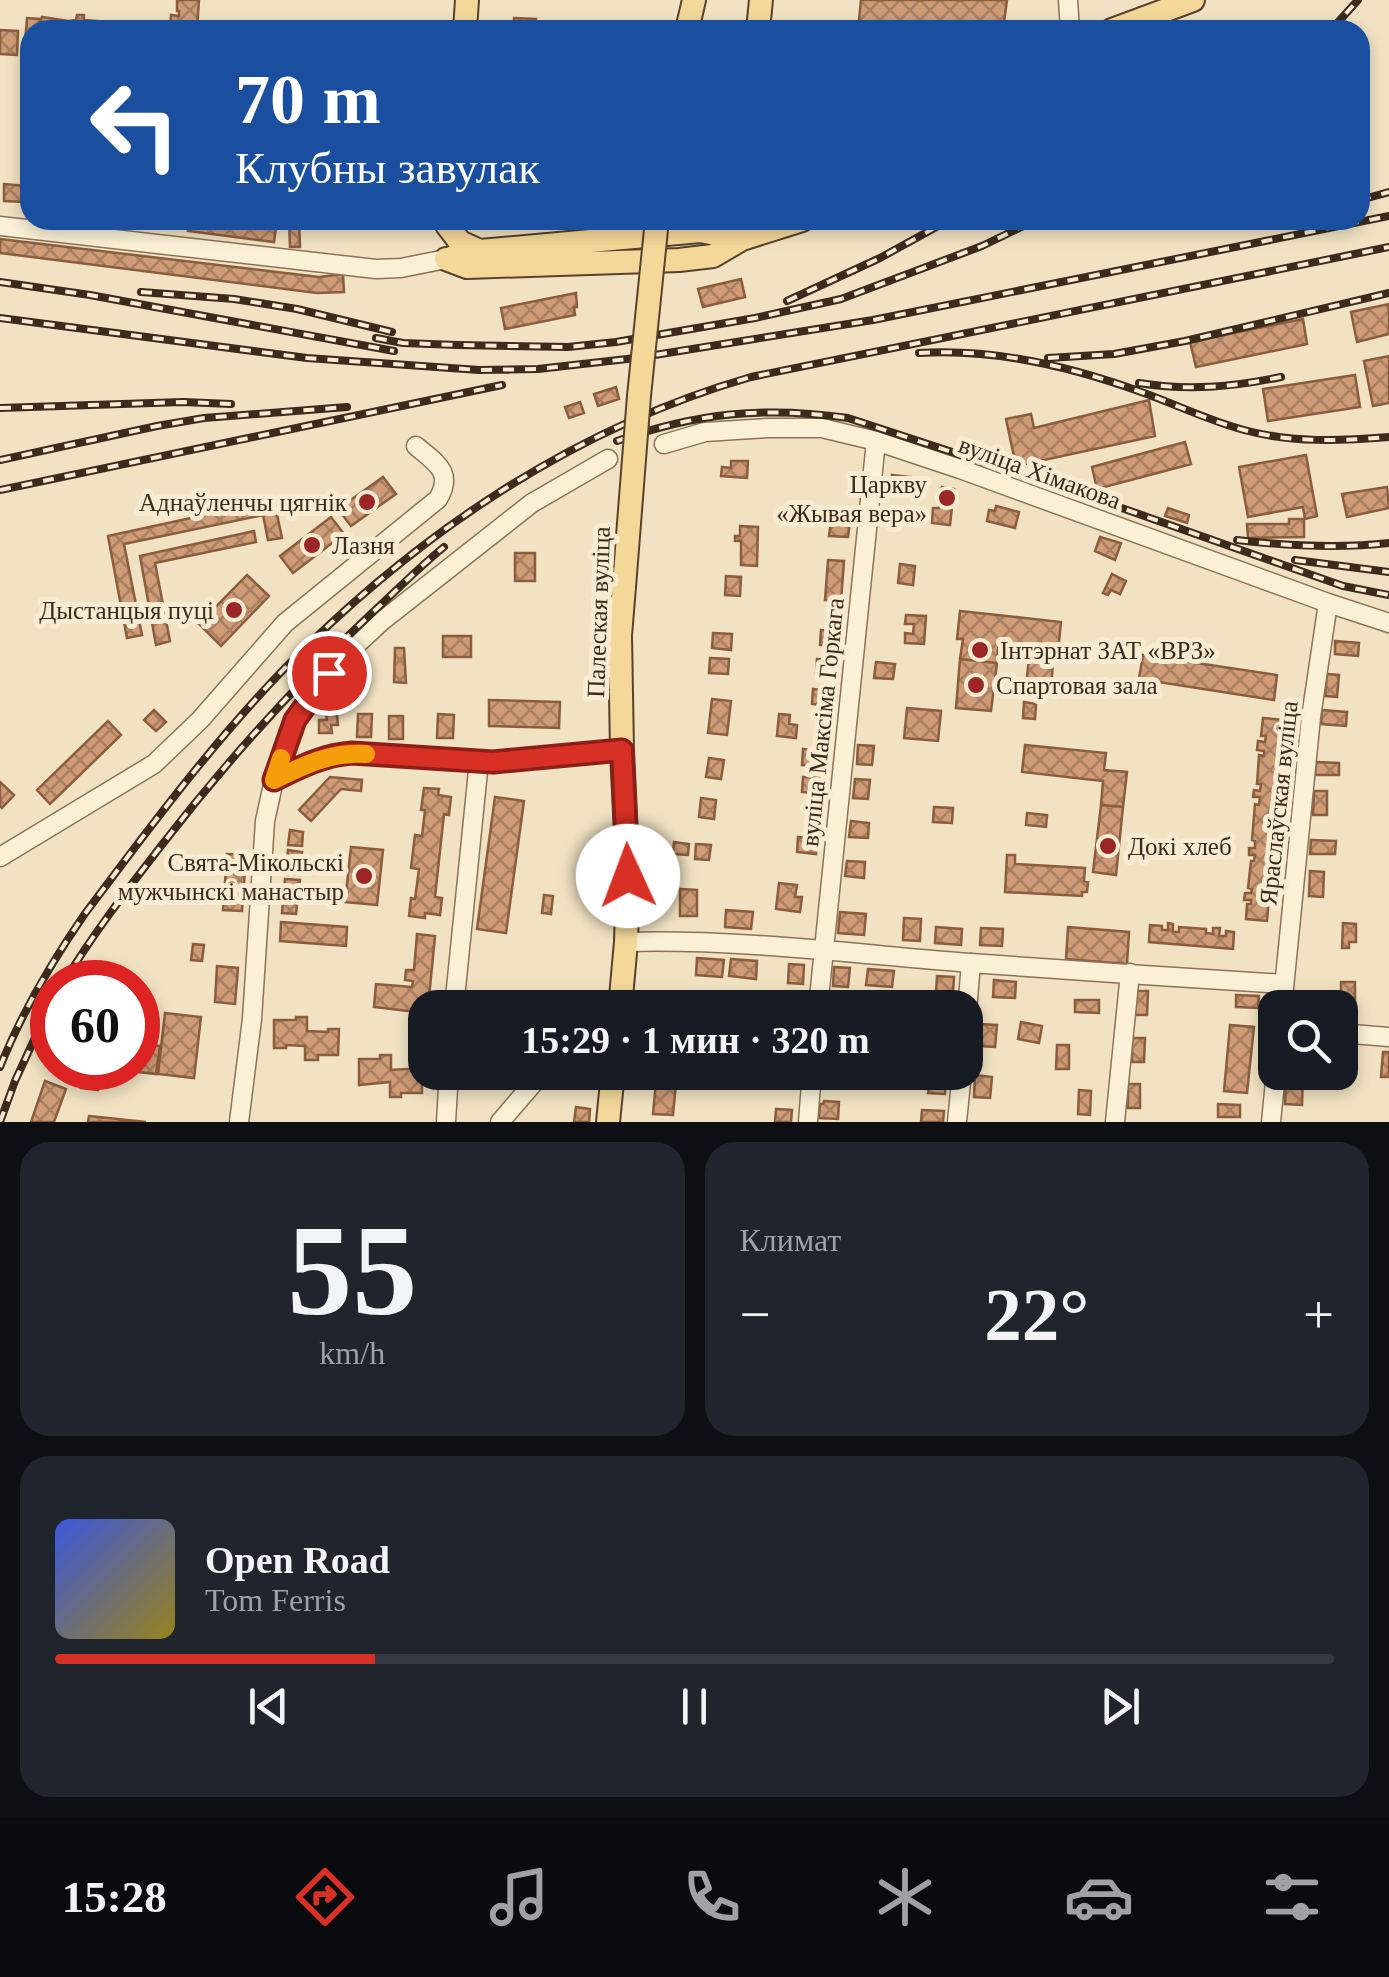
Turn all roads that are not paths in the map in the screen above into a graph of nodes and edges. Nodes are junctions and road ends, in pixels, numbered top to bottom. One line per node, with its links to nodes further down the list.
1 (1193, 0): 2 (main road)
2 (1139, 20)
3 (36, 230): 10 (street)
4 (447, 230): 10 (main road)
5 (452, 230): 8 (main road)
6 (656, 230): 17 (main road, Палеская вуліца, bridge)
7 (741, 230): 9 (main road)
8 (480, 252): 9 (main road); 10 (main road)
9 (580, 253): 10 (main road)
10 (446, 259)
11 (876, 441): 12 (street, вуліца Хімакова); 15 (street, вуліца Хімакова); 22 (street, вуліца Максіма Горкага)
12 (664, 444)
13 (416, 446): 20 (street)
14 (608, 459): 19 (street)
15 (1328, 604): 16 (street, вуліца Хімакова); 25 (street, Яраслаўская вуліца)
16 (1389, 623)
17 (622, 750): 18 (street); 21 (main road, Палеская вуліца)
18 (479, 762): 19 (street); 26 (street)
19 (274, 780): 39 (street)
20 (0, 857)
21 (626, 942): 22 (street); 27 (main road, Палеская вуліца)
22 (824, 950): 23 (street); 28 (street, вуліца Максіма Горкага)
23 (972, 963): 24 (street); 29 (street)
24 (1130, 973): 25 (street); 45 (street)
25 (1284, 984): 30 (street, Яраслаўская вуліца)
26 (456, 990)
27 (617, 990)
28 (820, 990)
29 (969, 990)
30 (1284, 990)
31 (1358, 1034): 32 (street)
32 (1389, 1036)
33 (448, 1090): 40 (street)
34 (528, 1090): 41 (street)
35 (611, 1090): 42 (main road)
36 (811, 1090): 43 (street)
37 (960, 1090): 44 (street)
38 (1274, 1090): 46 (street)
39 (239, 1122)
40 (446, 1122)
41 (500, 1122)
42 (608, 1122)
43 (808, 1122)
44 (957, 1122)
45 (1115, 1122)
46 (1271, 1122)

